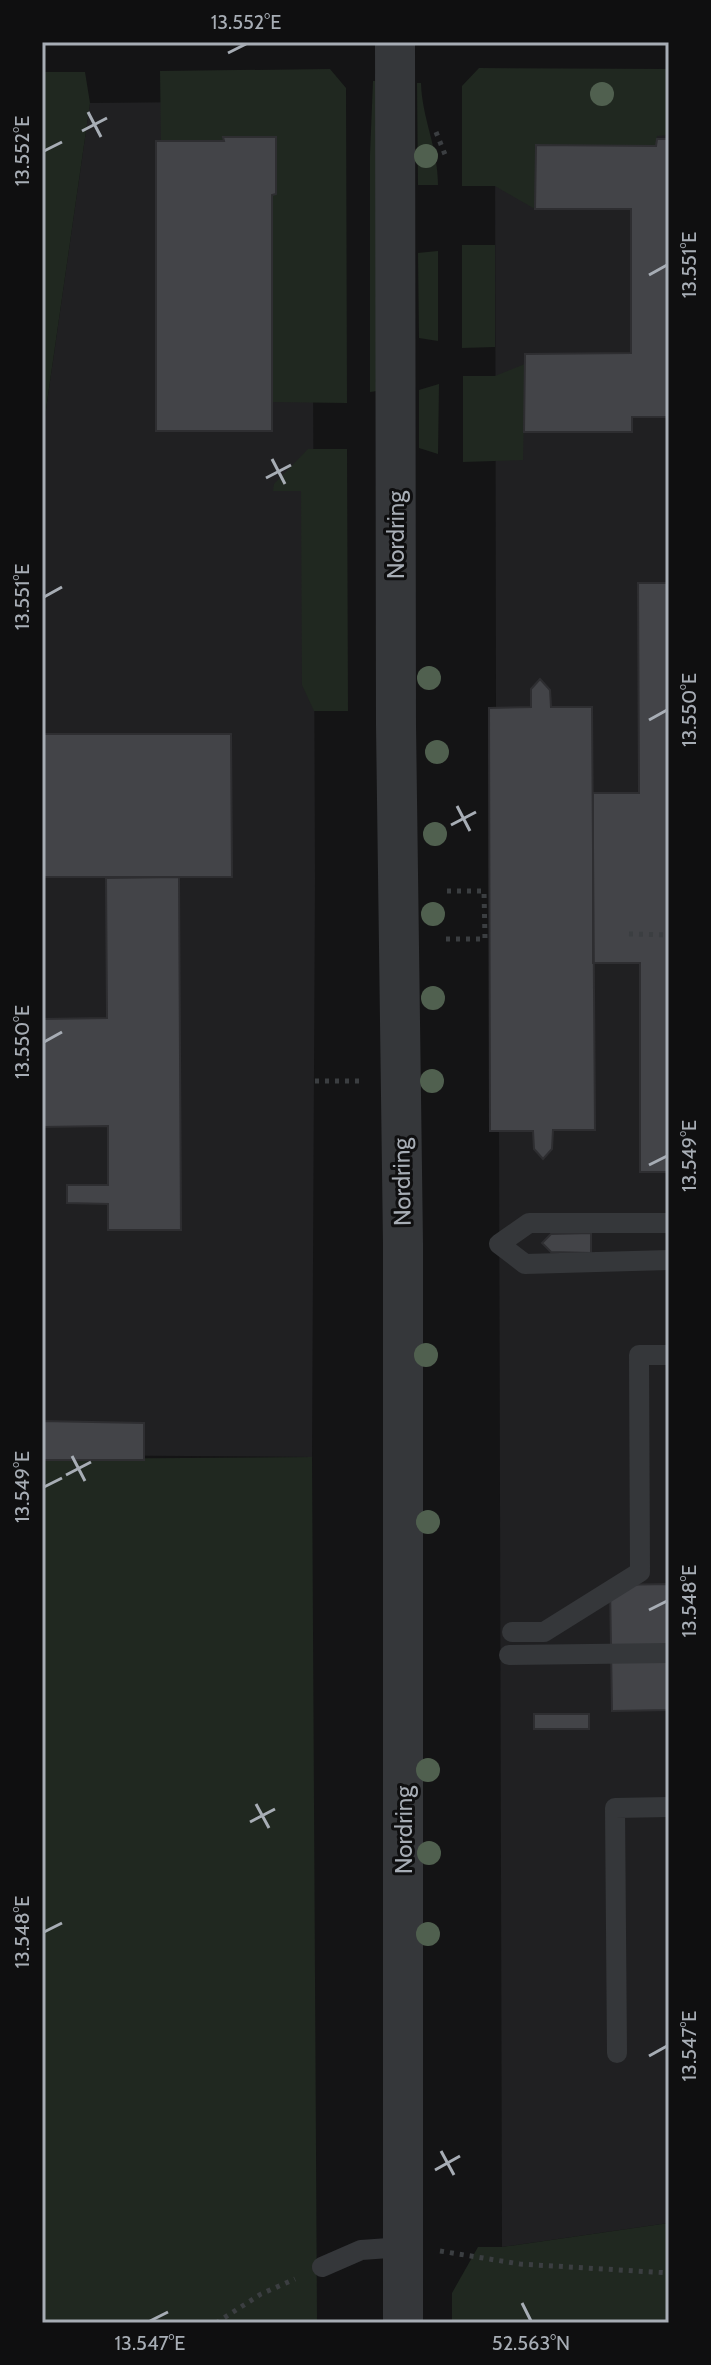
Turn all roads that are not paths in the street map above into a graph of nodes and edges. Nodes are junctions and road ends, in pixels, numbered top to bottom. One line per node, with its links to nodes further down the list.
1 (395, 42): 10 (street, Nordring)
2 (669, 1223): 3 (lane)
3 (669, 1260)
4 (669, 1355): 5 (lane)
5 (512, 1632)
6 (669, 1653): 7 (lane)
7 (509, 1655)
8 (669, 1807): 9 (lane)
9 (617, 2053)
10 (403, 2247): 11 (lane); 12 (street, Nordring)
11 (322, 2267)
12 (403, 2307)

